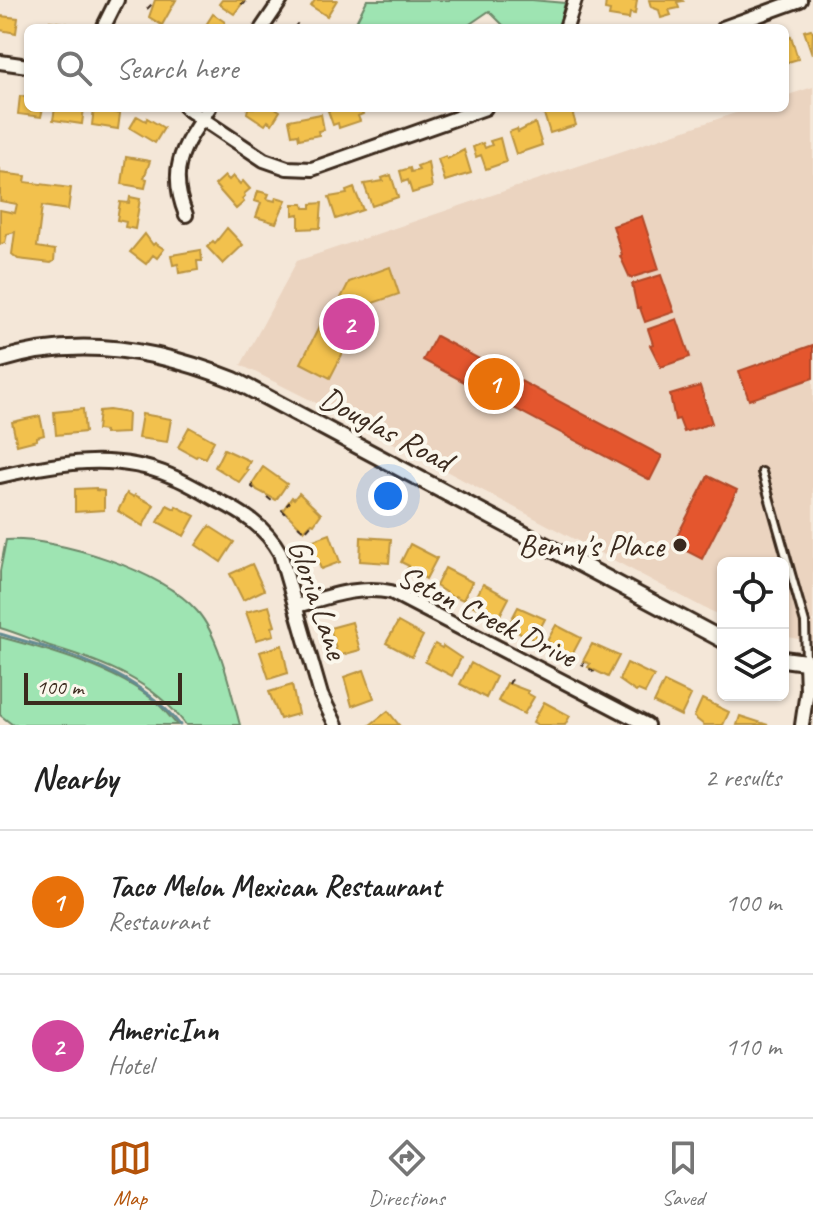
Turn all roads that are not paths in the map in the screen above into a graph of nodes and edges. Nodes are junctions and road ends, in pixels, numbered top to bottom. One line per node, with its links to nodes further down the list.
1 (117, 0): 5 (street)
2 (281, 0): 6 (street)
3 (575, 0): 7 (street)
4 (800, 0): 8 (street)
5 (105, 24)
6 (265, 24)
7 (567, 24)
8 (734, 24)
9 (0, 62): 10 (street)
10 (24, 65)
11 (474, 112): 12 (street)
12 (205, 114): 13 (street)
13 (186, 215)
14 (0, 360): 18 (street, Douglas Road)
15 (762, 472): 20 (lane)
16 (0, 476): 17 (street, Gloria Lane)
17 (297, 606): 21 (street, Gloria Lane); 22 (street, Seton Creek Drive)
18 (717, 637)
19 (789, 660): 20 (street)
20 (810, 663): 23 (street)
21 (336, 725)
22 (647, 725)
23 (802, 725)

